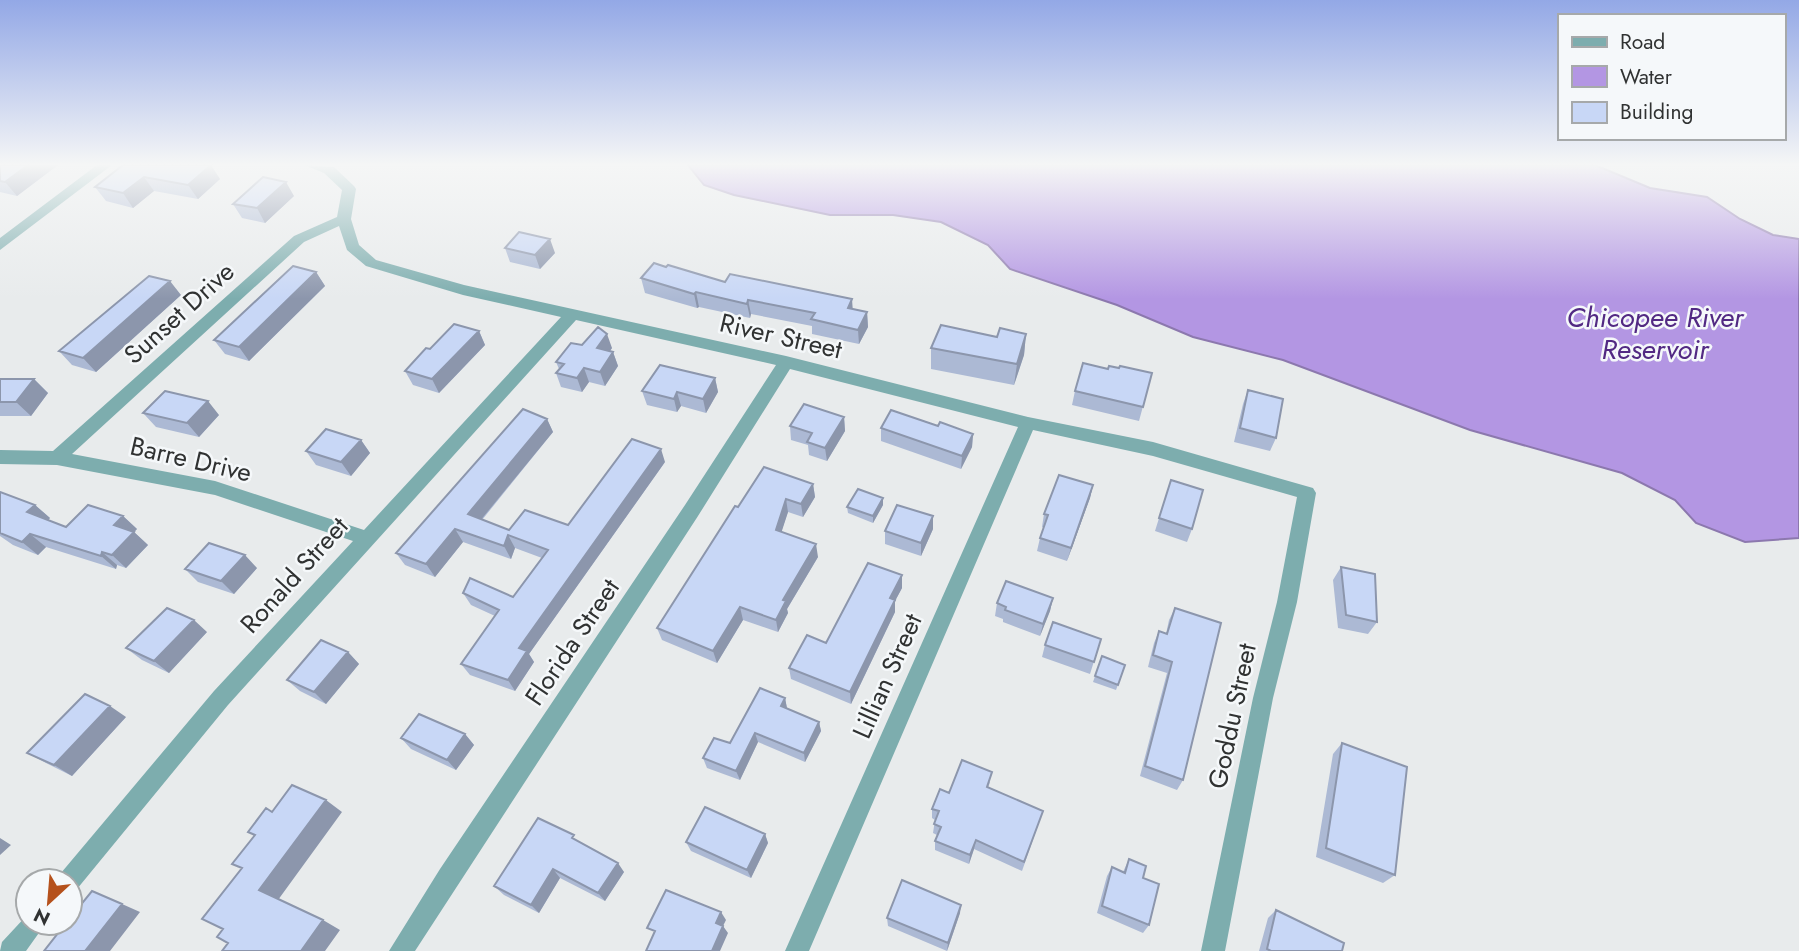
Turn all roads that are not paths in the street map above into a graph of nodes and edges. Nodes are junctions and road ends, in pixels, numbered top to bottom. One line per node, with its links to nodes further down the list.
1 (48, 209): 4 (street)
2 (346, 209): 3 (street, River Street)
3 (344, 219): 5 (street, River Street); 9 (street, Sunset Drive)
4 (0, 245)
5 (571, 316): 6 (street, River Street); 11 (street, Ronald Street)
6 (786, 362): 7 (street, River Street); 15 (street, Florida Street)
7 (1028, 423): 10 (street, River Street); 16 (street, Lillian Street)
8 (0, 457): 9 (street, Barre Drive)
9 (57, 458): 11 (street, Barre Drive)
10 (1307, 494): 17 (street, Goddu Street)
11 (366, 538): 12 (street, Ronald Street)
12 (81, 867)
13 (22, 937): 14 (street)
14 (11, 951)
15 (401, 951)
16 (797, 951)
17 (1213, 951)

